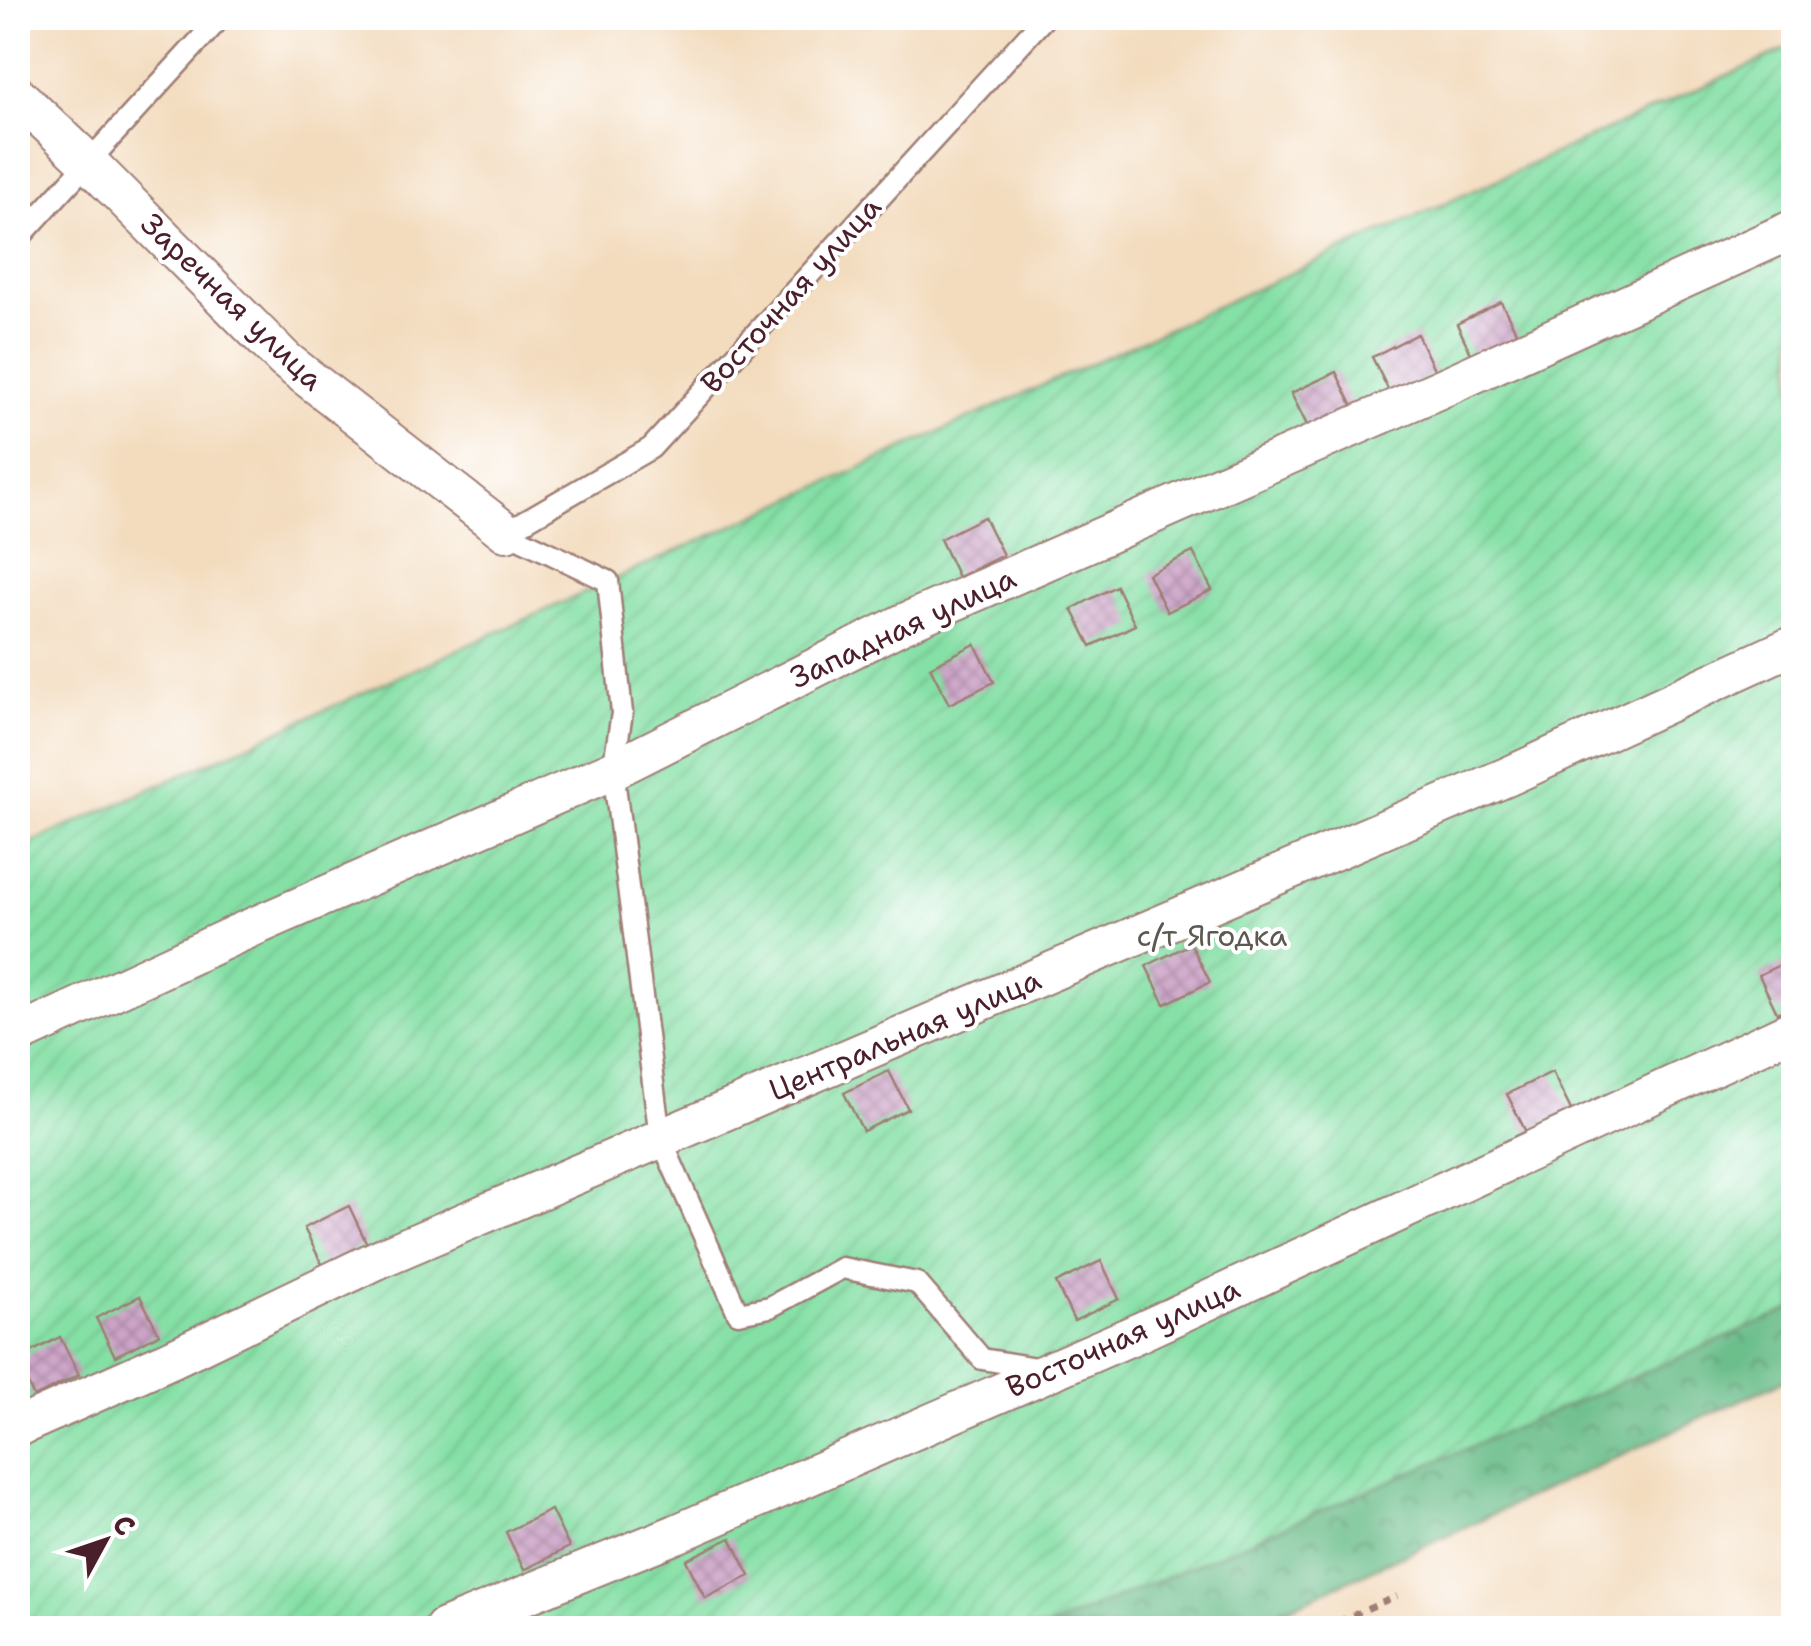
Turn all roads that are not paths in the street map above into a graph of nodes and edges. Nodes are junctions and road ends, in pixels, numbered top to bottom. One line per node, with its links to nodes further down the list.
1 (220, 18): 4 (lane)
2 (1044, 18): 7 (lane, Восточная улица)
3 (18, 96): 4 (street, Заречная улица)
4 (88, 161): 6 (lane); 7 (street, Заречная улица)
5 (1794, 229): 9 (street, Западная улица)
6 (18, 239)
7 (506, 532): 9 (lane)
8 (1794, 645): 12 (street, Центральная улица)
9 (613, 770): 11 (street, Западная улица); 12 (lane)
10 (1794, 1029): 13 (street, Восточная улица)
11 (18, 1035)
12 (660, 1137): 13 (lane); 14 (street, Центральная улица)
13 (1051, 1371): 15 (street, Восточная улица)
14 (18, 1427)
15 (444, 1628)

